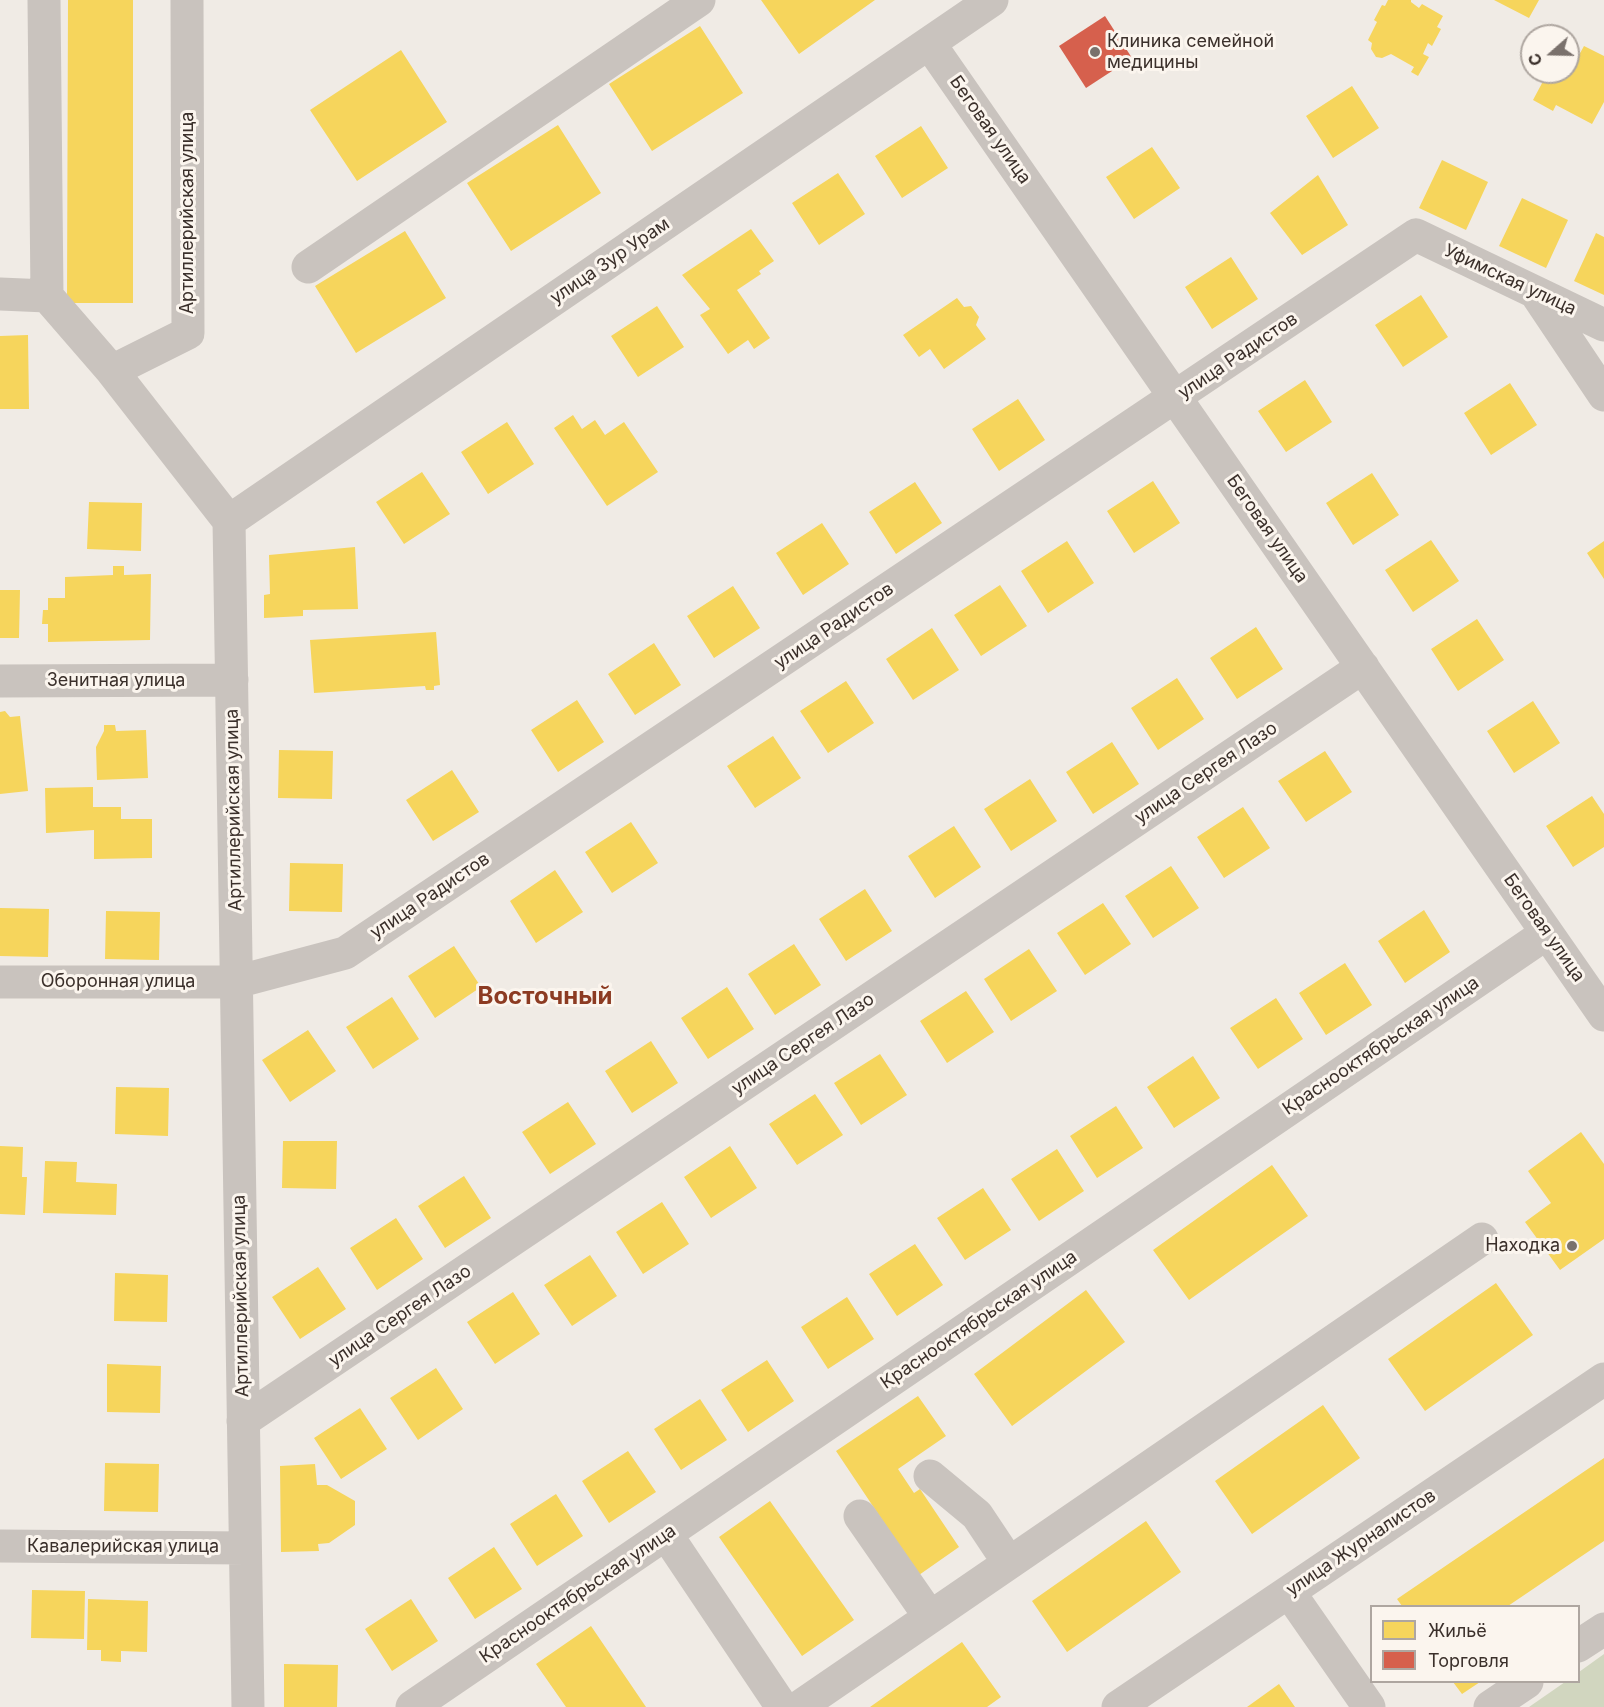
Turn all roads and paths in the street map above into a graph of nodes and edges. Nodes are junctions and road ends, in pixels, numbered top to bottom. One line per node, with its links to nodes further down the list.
1 (44, 0): 10 (street)
2 (187, 0): 12 (street, Артиллерийская улица)
3 (699, 0): 7 (street)
4 (992, 0): 5 (street, улица Зур Урам)
5 (929, 43): 14 (street, Беговая улица); 15 (street, улица Зур Урам)
6 (1416, 236): 8 (street, Уфимская улица); 14 (street, улица Радистов)
7 (308, 267)
8 (1535, 292): 11 (street, Уфимская улица); 13 (street)
9 (0, 294): 10 (street)
10 (47, 296): 12 (street)
11 (1604, 325)
12 (112, 371): 15 (street)
13 (1604, 395)
14 (1176, 397): 16 (street, Беговая улица); 21 (street, улица Радистов)
15 (229, 521): 17 (street, Артиллерийская улица)
16 (1363, 667): 19 (street, Беговая улица); 25 (street, улица Сергея Лазо)
17 (232, 680): 18 (street, Зенитная улица); 21 (street, Артиллерийская улица)
18 (0, 681)
19 (1547, 933): 22 (street, Беговая улица); 28 (street, Краснооктябрьская улица)
20 (0, 982): 21 (street, Оборонная улица)
21 (236, 982): 25 (street, Артиллерийская улица)
22 (1604, 1015)
23 (1482, 1239): 31 (street)
24 (1604, 1379): 32 (street, улица Журналистов)
25 (243, 1421): 30 (street, Артиллерийская улица)
26 (930, 1476): 31 (street)
27 (860, 1516): 33 (street)
28 (666, 1534): 38 (street, Краснооктябрьская улица); 39 (street)
29 (0, 1546): 30 (street, Кавалерийская улица)
30 (245, 1548): 37 (street, Артиллерийская улица)
31 (1009, 1563): 33 (street)
32 (1289, 1592): 41 (street, улица Журналистов); 42 (street)
33 (930, 1617): 40 (street)
34 (1604, 1629): 35 (street)
35 (1580, 1645)
36 (1526, 1683): 43 (street)
37 (248, 1707)
38 (412, 1707)
39 (782, 1707)
40 (799, 1707)
41 (1118, 1707)
42 (1369, 1707)
43 (1490, 1707)

